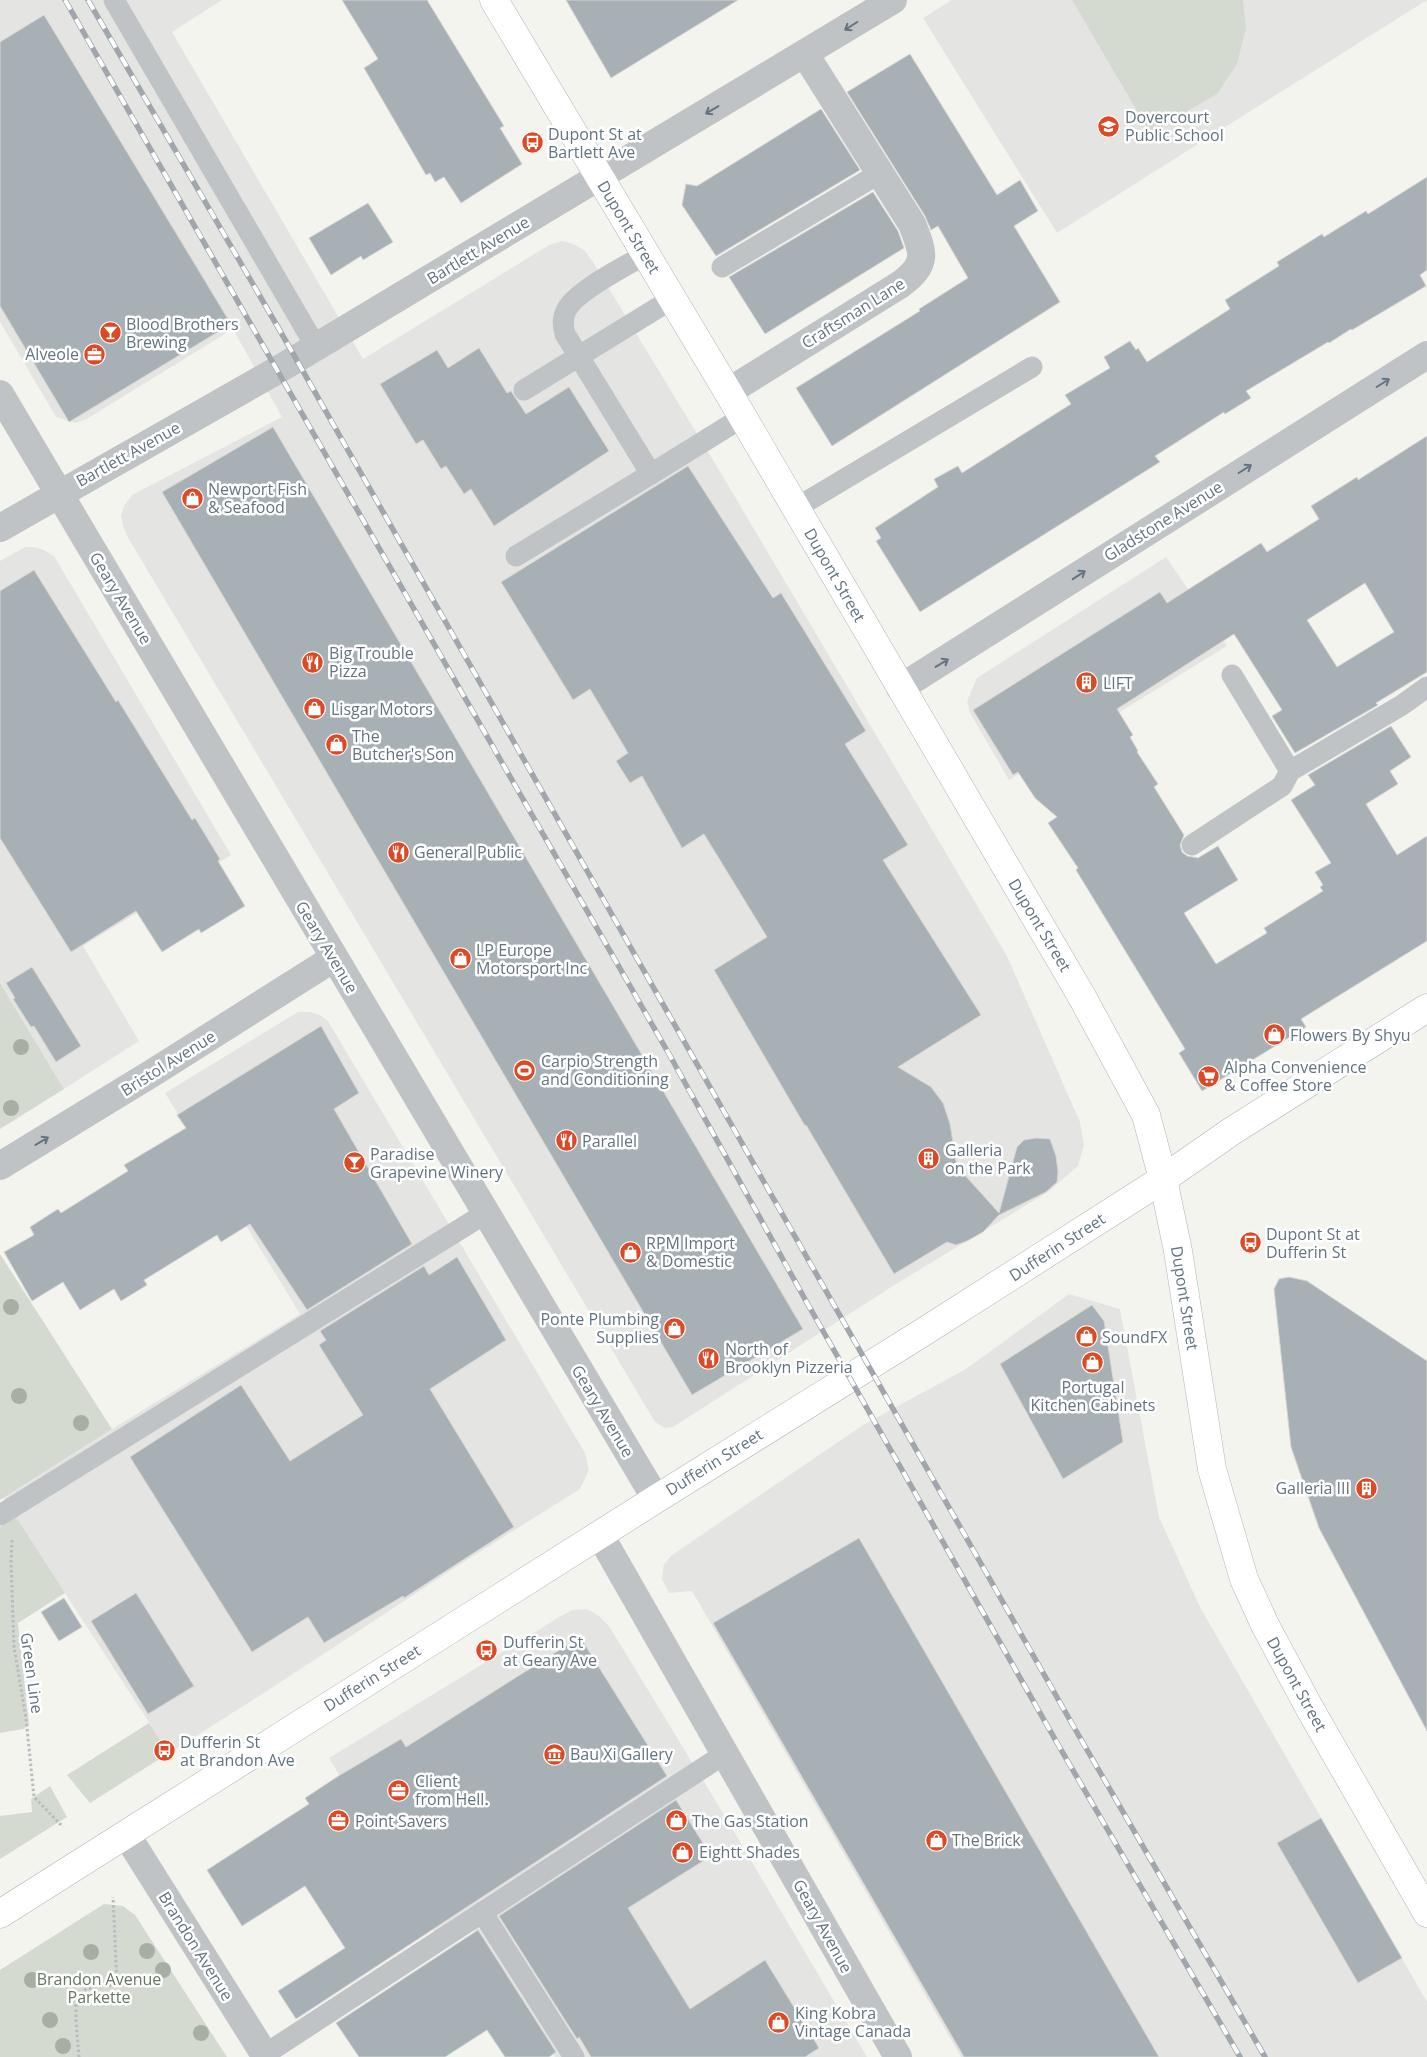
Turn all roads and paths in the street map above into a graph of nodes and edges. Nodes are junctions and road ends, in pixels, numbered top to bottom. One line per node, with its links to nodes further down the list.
1 (114, 0): 10 (lane)
2 (494, 0): 6 (main road, Dupont Street)
3 (893, 0): 4 (street, Bartlett Avenue, one-way to 4)
4 (804, 54): 5 (street, Craftsman Lane); 6 (street, Bartlett Avenue, one-way to 6)
5 (880, 173): 8 (lane); 15 (street, Craftsman Lane)
6 (599, 177): 7 (main road, Dupont Street); 10 (street, Bartlett Avenue)
7 (646, 254): 9 (main road, Dupont Street); 12 (lane)
8 (722, 267)
9 (672, 299): 12 (lane); 15 (main road, Dupont Street)
10 (316, 347): 19 (street, Bartlett Avenue)
11 (1427, 355): 25 (street, Gladstone Avenue, one-way to 11)
12 (579, 357): 14 (lane); 18 (lane)
13 (1032, 367): 20 (lane)
14 (524, 390)
15 (728, 392): 17 (main road, Dupont Street)
16 (0, 394): 19 (street, Geary Avenue)
17 (743, 417): 18 (lane); 20 (main road, Dupont Street)
18 (650, 474): 22 (lane)
19 (58, 493): 21 (street, Bartlett Avenue); 28 (street, Geary Avenue)
20 (796, 508): 25 (main road, Dupont Street)
21 (0, 528)
22 (516, 556)
23 (1232, 675): 26 (lane)
24 (1427, 687): 26 (lane)
25 (900, 688): 31 (main road, Dupont Street)
26 (1290, 771): 27 (lane)
27 (1192, 845)
28 (334, 958): 30 (street, Bristol Avenue, one-way to 28); 32 (street, Geary Avenue)
29 (1427, 1008): 31 (main road, Dufferin Street)
30 (0, 1166)
31 (1163, 1179): 33 (main road, Dufferin Street); 41 (main road, Dupont Street)
32 (486, 1213): 33 (street, Geary Avenue); 34 (lane)
33 (656, 1499): 35 (main road, Dufferin Street)
34 (2, 1514): 37 (path, Green Line)
35 (600, 1535): 36 (street, Geary Avenue); 38 (main road, Dufferin Street)
36 (726, 1753): 40 (lane); 46 (street, Geary Avenue)
37 (63, 1827)
38 (126, 1834): 42 (main road, Dufferin Street); 43 (street, Brandon Avenue)
39 (113, 1897): 44 (path)
40 (482, 1912): 43 (lane); 45 (lane)
41 (1427, 1913)
42 (0, 1914)
43 (265, 2056)
44 (79, 2057)
45 (574, 2057)
46 (898, 2057)

